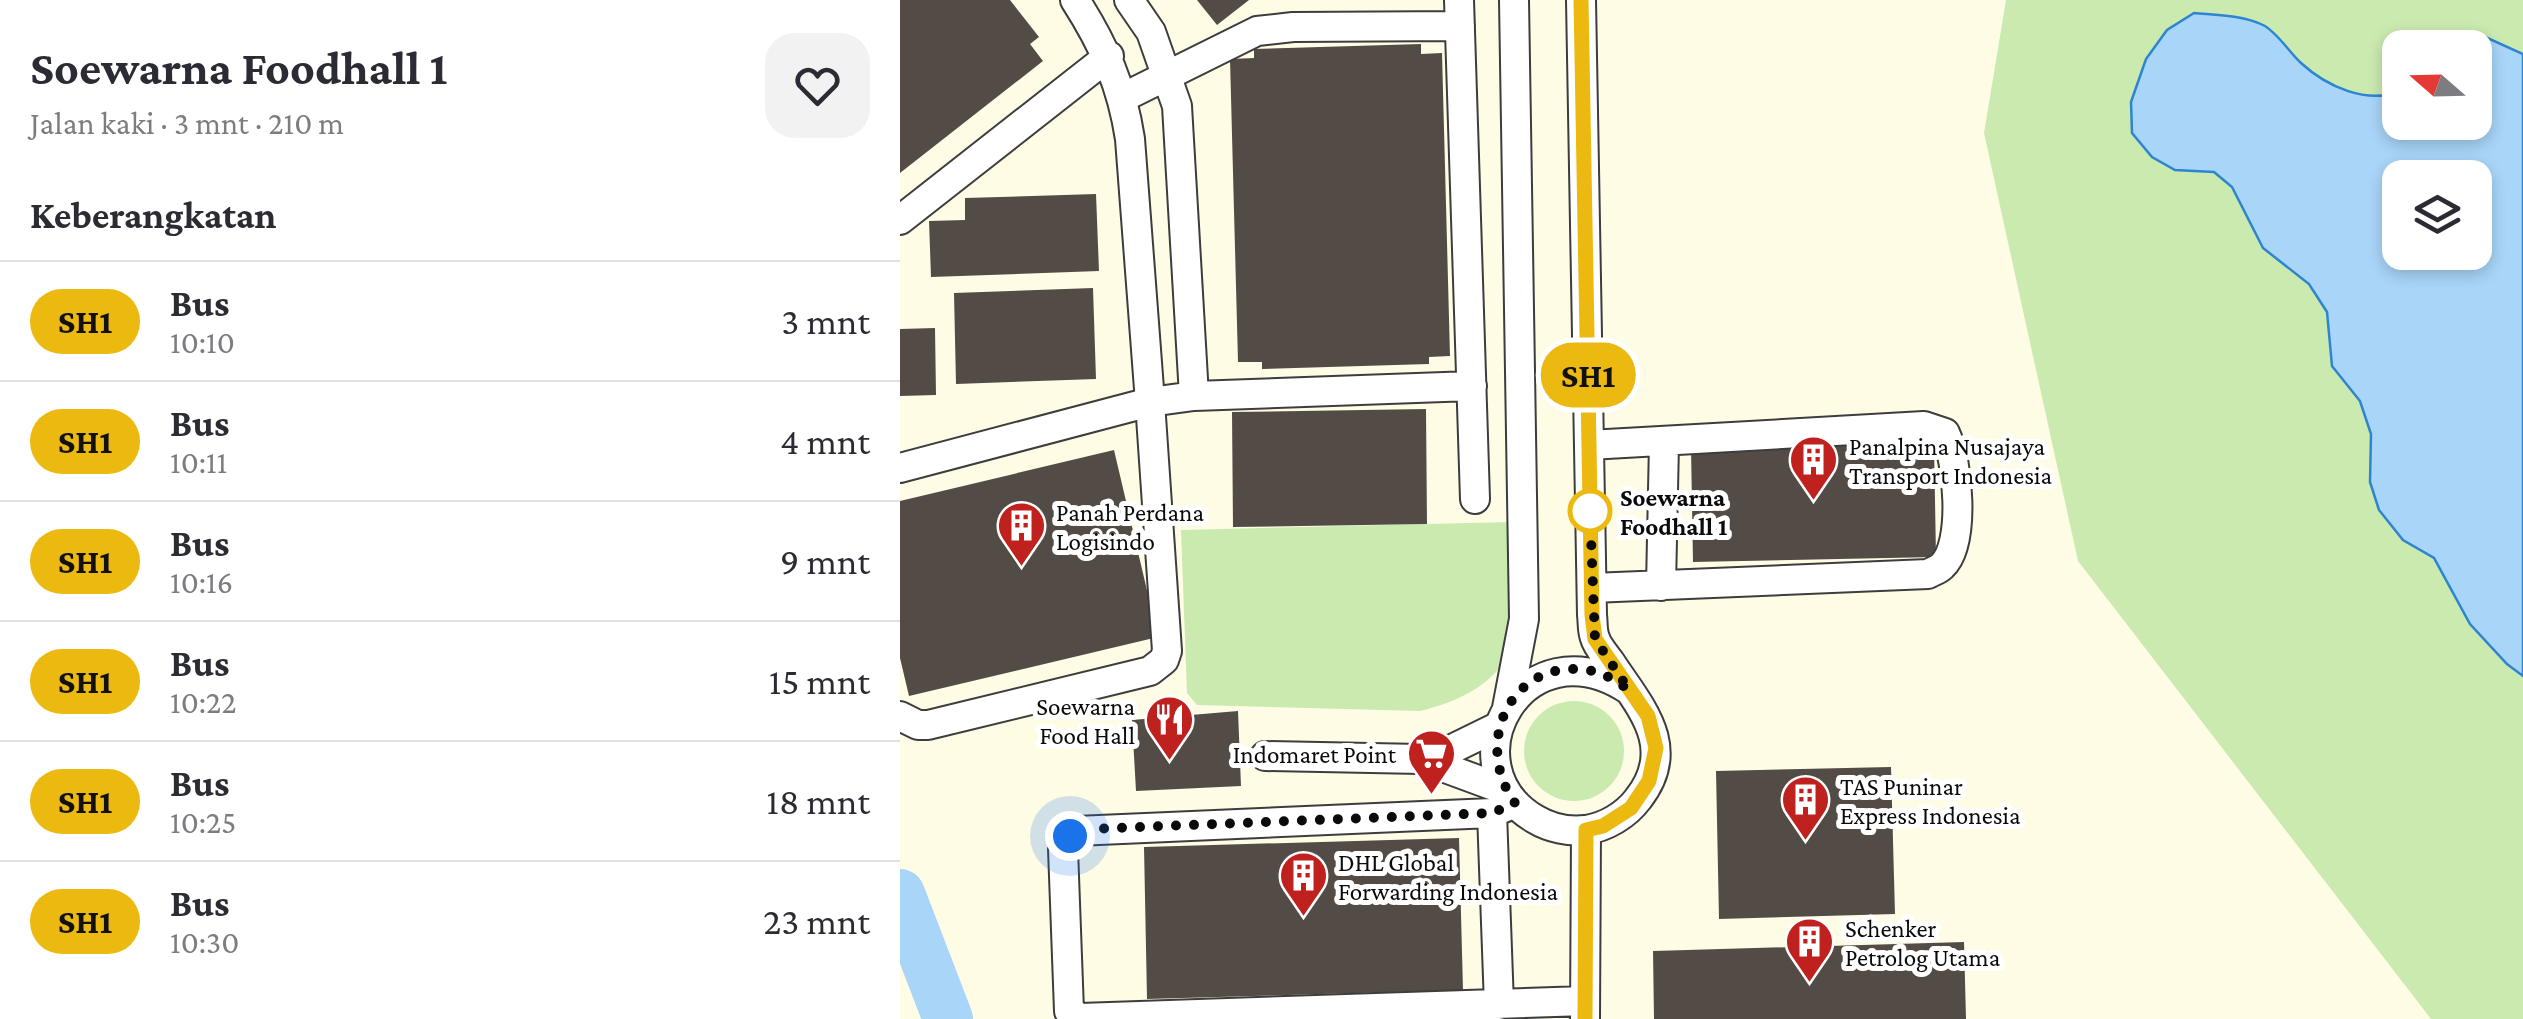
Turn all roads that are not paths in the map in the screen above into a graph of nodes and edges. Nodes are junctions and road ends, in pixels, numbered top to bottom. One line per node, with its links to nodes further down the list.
1 (1075, 0): 6 (street)
2 (1129, 0): 7 (street)
3 (1514, 0): 21 (street)
4 (1581, 0): 14 (street)
5 (1460, 13): 7 (street); 10 (street)
6 (1108, 56): 8 (street); 9 (street)
7 (1169, 75): 8 (street); 11 (street)
8 (1124, 96): 12 (street)
9 (900, 220)
10 (1472, 386): 11 (street); 16 (street)
11 (1194, 396): 12 (street)
12 (1150, 402): 15 (street); 20 (street)
13 (1664, 443): 14 (street); 17 (street); 17 (street)
14 (1589, 444): 18 (street)
15 (900, 468)
16 (1475, 499)
17 (1661, 586): 18 (street)
18 (1592, 588): 19 (street)
19 (1629, 690): 21 (street); 25 (street)
20 (900, 716)
21 (1502, 718): 23 (street); 24 (street)
22 (1265, 756): 23 (street)
23 (1421, 759): 24 (street)
24 (1504, 802): 25 (street); 26 (street); 26 (street)
25 (1586, 830): 27 (street)
26 (1499, 1005): 27 (street)
27 (1585, 1010)

